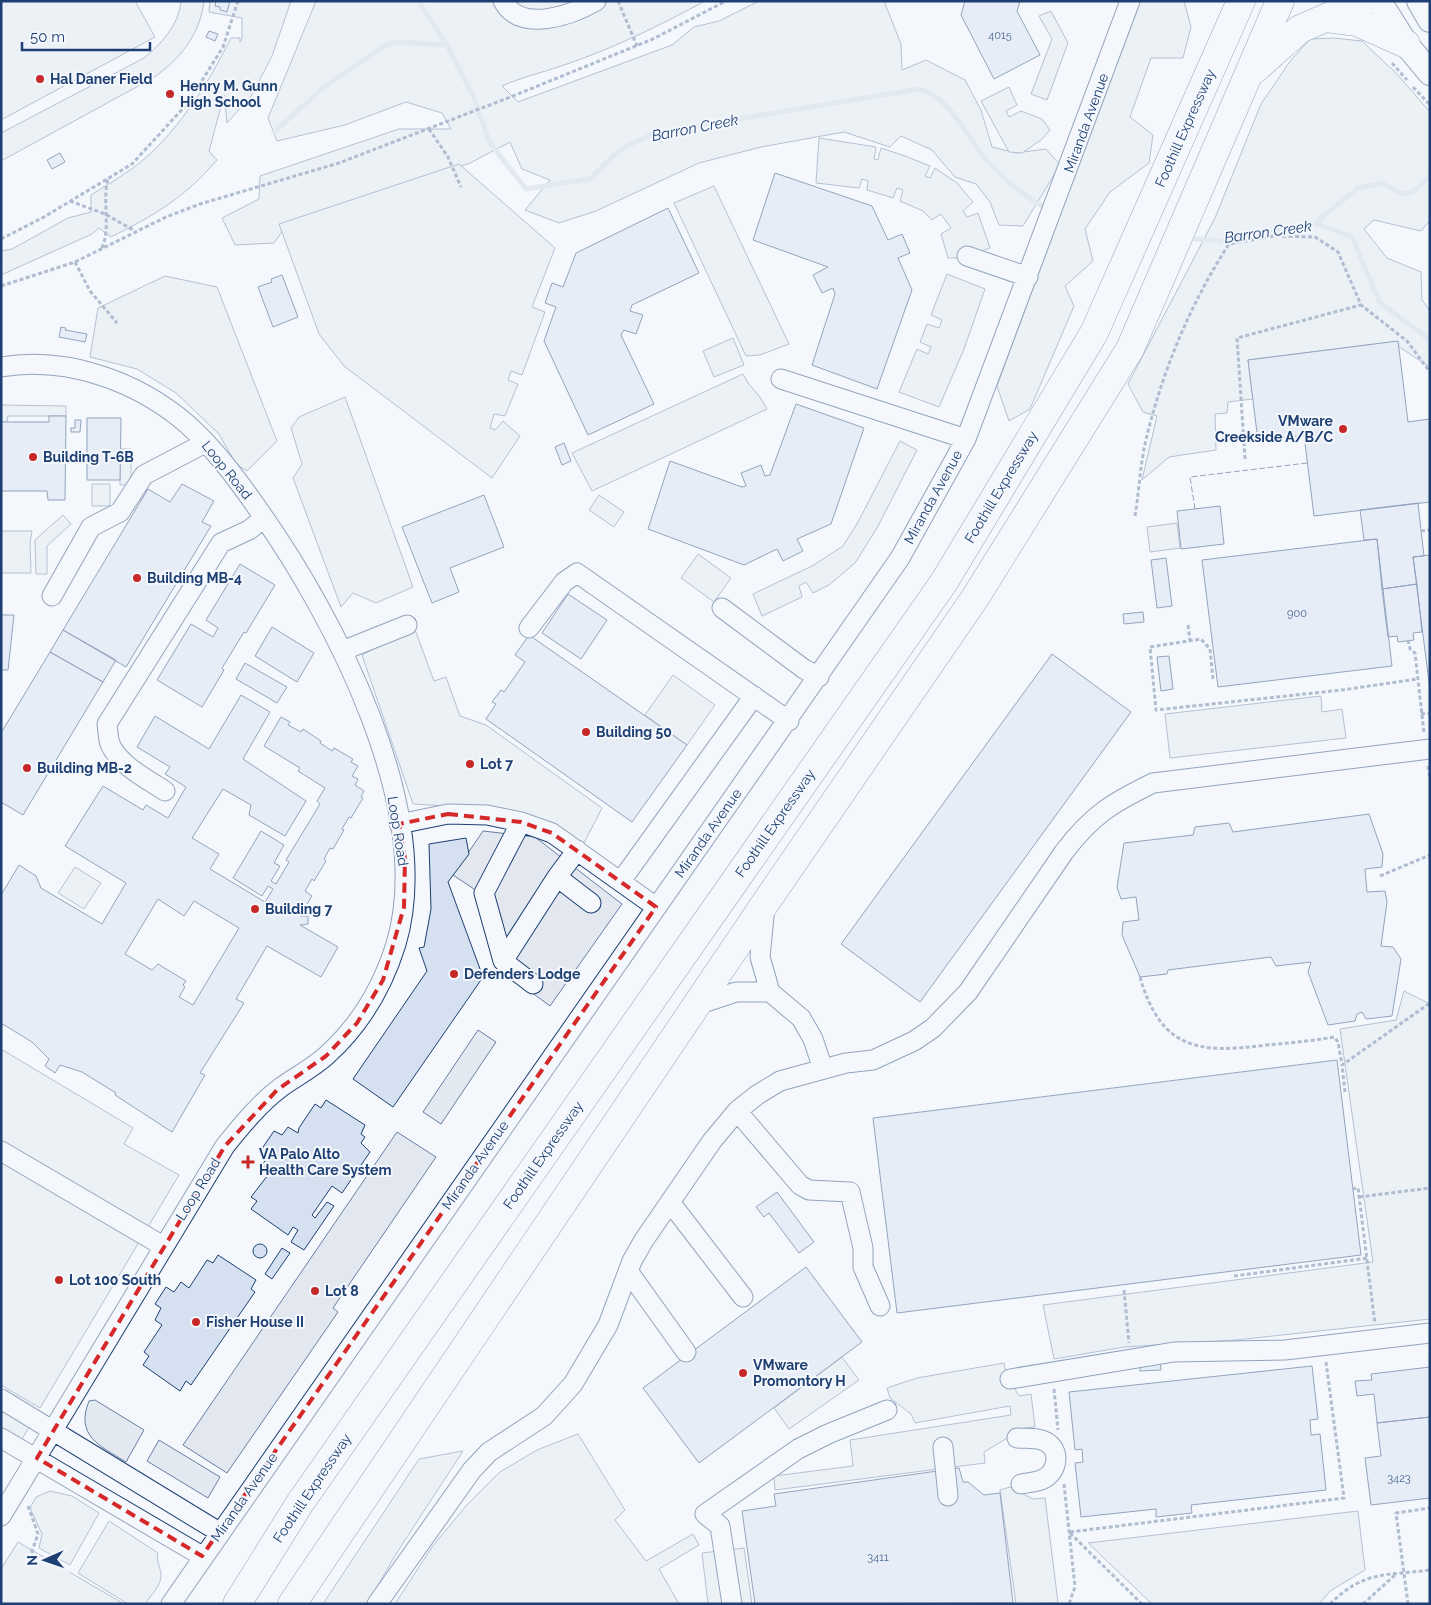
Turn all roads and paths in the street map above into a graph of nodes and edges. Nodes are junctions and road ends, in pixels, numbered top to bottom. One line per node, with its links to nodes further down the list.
1 (238, 1): 20 (path)
2 (503, 1): 3 (street)
3 (596, 1)
4 (618, 1): 14 (path)
5 (726, 1): 14 (path)
6 (1130, 1): 29 (street, Miranda Avenue)
7 (1241, 1): 120 (highway, Foothill Expressway)
8 (1280, 1): 17 (highway)
9 (1365, 1): 12 (highway)
10 (1378, 1): 15 (main road)
11 (1419, 1): 13 (main road)
12 (1324, 18): 15 (highway); 17 (highway)
13 (1430, 20)
14 (637, 46): 19 (path)
15 (1396, 50): 16 (main road); 18 (path)
16 (1430, 73)
17 (1249, 74): 68 (highway)
18 (1430, 105)
19 (429, 129): 21 (path); 24 (path)
20 (108, 178): 22 (path); 23 (path)
21 (461, 186)
22 (70, 201): 23 (path); 25 (path)
23 (105, 214): 24 (path); 26 (path)
24 (135, 231): 26 (path)
25 (1, 239)
26 (102, 248): 28 (path)
27 (967, 256): 29 (street)
28 (75, 262): 30 (path); 32 (path)
29 (1028, 277): 36 (street, Miranda Avenue)
30 (1, 286)
31 (1360, 305): 34 (path); 38 (path); 39 (path)
32 (117, 323)
33 (1, 367): 37 (street, Loop Road)
34 (1430, 372)
35 (781, 378): 36 (street)
36 (966, 439): 51 (street, Miranda Avenue)
37 (205, 443): 40 (street, Loop Road); 43 (street)
38 (1245, 459)
39 (1135, 516)
40 (264, 518): 50 (street, Loop Road); 60 (street)
41 (1430, 530): 42 (path)
42 (1421, 531)
43 (52, 596)
44 (722, 608): 51 (street)
45 (407, 625): 50 (street)
46 (1188, 625): 49 (path)
47 (529, 628): 54 (street)
48 (1408, 640): 53 (path)
49 (1190, 641): 52 (path); 53 (path)
50 (342, 651): 62 (street, Loop Road)
51 (820, 677): 57 (street, Miranda Avenue)
52 (1213, 679)
53 (1417, 679): 56 (path)
54 (754, 696): 57 (street); 67 (street)
55 (1430, 713): 56 (path)
56 (1422, 714): 58 (path)
57 (788, 721): 70 (street, Miranda Avenue)
58 (1427, 750): 59 (path); 78 (street)
59 (1430, 778)
60 (165, 791)
61 (521, 822): 62 (street); 63 (street); 71 (street)
62 (399, 824): 86 (street, Loop Road)
63 (577, 850): 66 (street); 67 (street)
64 (1430, 855): 65 (path)
65 (1380, 876)
66 (557, 878): 69 (street); 71 (street)
67 (621, 881): 70 (street)
68 (766, 902): 74 (street); 76 (highway)
69 (591, 903)
70 (656, 907): 112 (street, Miranda Avenue)
71 (503, 961): 73 (street)
72 (1140, 977): 77 (path)
73 (533, 984)
74 (770, 992): 76 (street); 78 (street)
75 (1430, 1003): 77 (path)
76 (697, 1005): 121 (highway)
77 (1342, 1066): 79 (path)
78 (823, 1069): 80 (street)
79 (1345, 1092)
80 (737, 1111): 85 (street); 91 (street)
81 (1, 1151): 86 (street)
82 (1430, 1188): 84 (path)
83 (1352, 1189): 84 (path)
84 (1359, 1198): 87 (path)
85 (670, 1202): 88 (street); 90 (street)
86 (163, 1246): 100 (street, Loop Road)
87 (1368, 1258): 89 (path); 93 (path)
88 (628, 1271): 95 (street); 122 (street)
89 (1234, 1276)
90 (743, 1297)
91 (880, 1306)
92 (1430, 1333): 93 (street)
93 (1377, 1339): 94 (street)
94 (1324, 1346): 96 (street); 113 (path)
95 (686, 1352)
96 (1010, 1378)
97 (1054, 1388): 101 (path)
98 (1, 1399): 100 (street)
99 (887, 1410): 123 (street)
100 (53, 1430): 105 (street, Loop Road); 112 (street)
101 (1059, 1436)
102 (1, 1438): 105 (street)
103 (1017, 1438): 107 (street)
104 (942, 1447): 108 (street)
105 (37, 1458): 111 (street, Loop Road); 114 (street)
106 (1063, 1475): 113 (path)
107 (1021, 1484)
108 (948, 1496)
109 (29, 1498): 115 (path)
110 (1430, 1508): 117 (path)
111 (1, 1516)
112 (219, 1532): 114 (street, Miranda Avenue)
113 (1070, 1532): 124 (path); 125 (path)
114 (202, 1556): 119 (street, Miranda Avenue)
115 (30, 1557)
116 (1430, 1570): 117 (path)
117 (1404, 1574): 118 (path); 128 (path)
118 (1395, 1575): 126 (path); 127 (path)
119 (170, 1604)
120 (237, 1604)
121 (292, 1604)
122 (377, 1604)
123 (732, 1604)
124 (1069, 1604)
125 (1142, 1604)
126 (1330, 1604)
127 (1363, 1604)
128 (1408, 1604)

